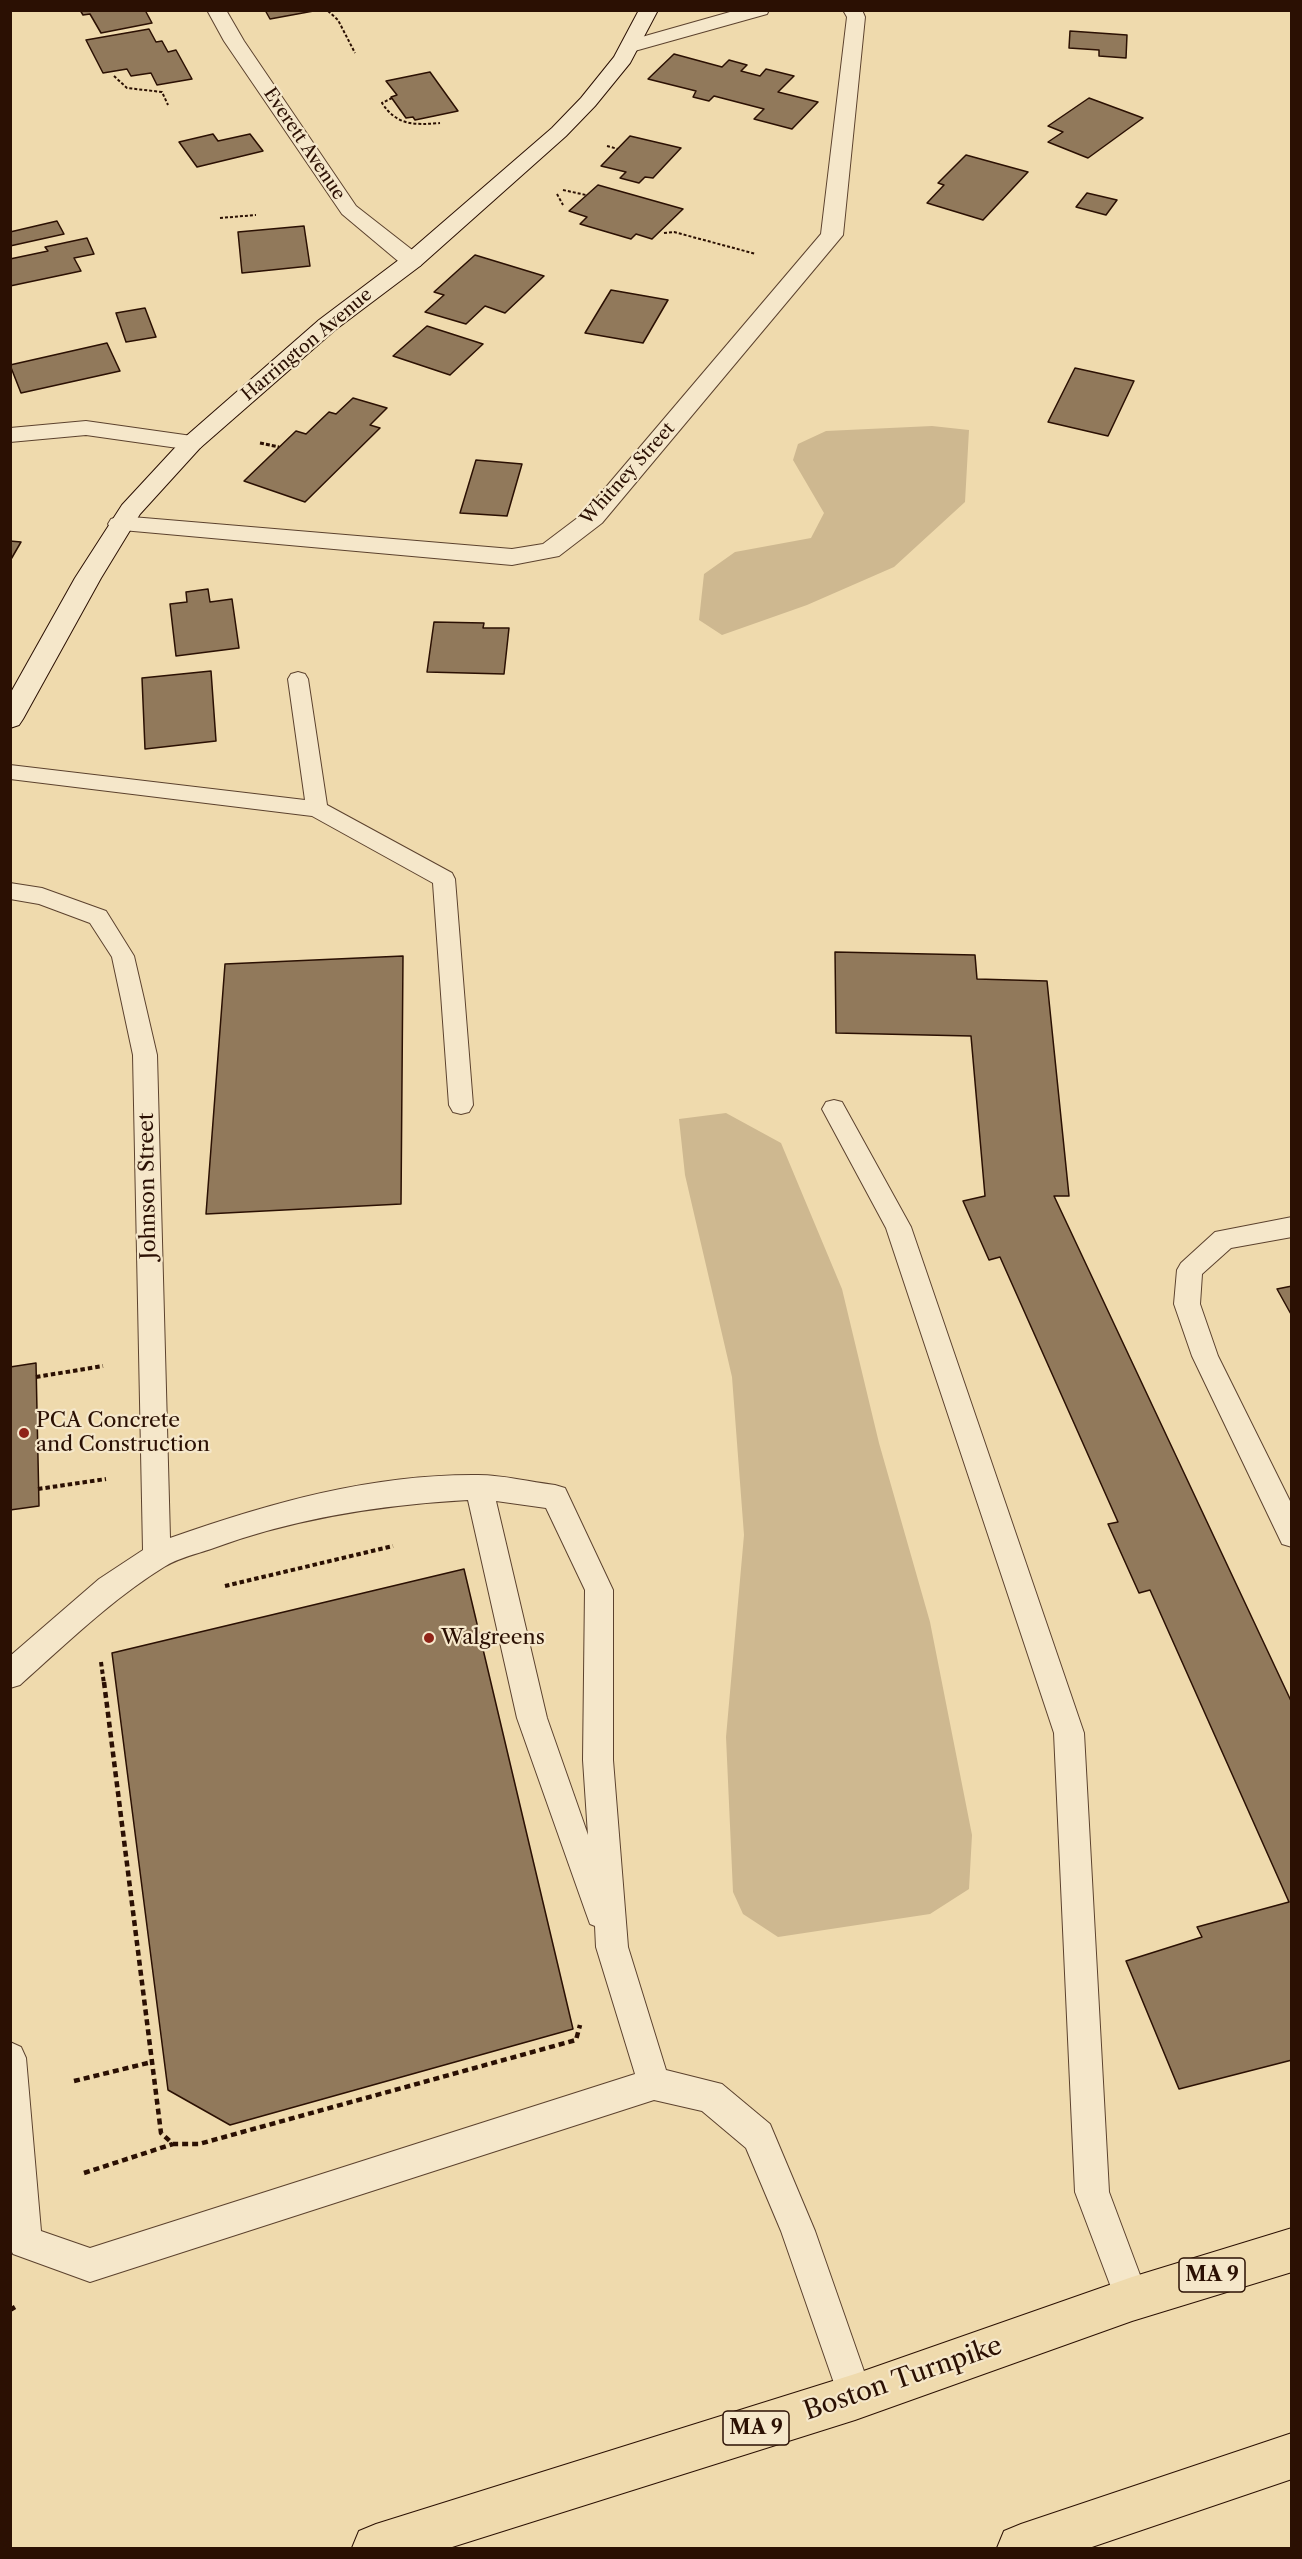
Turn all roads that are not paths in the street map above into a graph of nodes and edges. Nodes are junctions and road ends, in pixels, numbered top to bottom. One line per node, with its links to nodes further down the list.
1 (216, 10): 6 (street, Everett Avenue)
2 (649, 10): 5 (street, Harrington Avenue)
3 (760, 10): 5 (street)
4 (852, 10): 9 (street, Whitney Street)
5 (631, 46): 6 (street, Harrington Avenue)
6 (412, 261): 8 (street, Harrington Avenue)
7 (10, 435): 8 (street)
8 (192, 443): 9 (street, Harrington Avenue)
9 (120, 524): 11 (street, Harrington Avenue)
10 (298, 679): 13 (lane)
11 (10, 718)
12 (10, 772): 13 (lane)
13 (317, 809): 15 (lane)
14 (10, 891): 20 (lane, Johnson Street)
15 (461, 1106)
16 (834, 1109): 26 (lane)
17 (1292, 1227): 19 (lane)
18 (479, 1487): 20 (lane); 22 (lane); 22 (lane)
19 (1292, 1535)
20 (157, 1556): 21 (lane)
21 (10, 1675)
22 (612, 1947): 24 (lane)
23 (10, 2058): 24 (lane)
24 (654, 2084): 27 (lane)
25 (1292, 2250): 26 (highway, Boston Turnpike / MA 9)
26 (1132, 2299): 27 (highway, Boston Turnpike / MA 9)
27 (855, 2397): 29 (highway, Boston Turnpike / MA 9)
28 (1292, 2456): 30 (highway)
29 (376, 2548)
30 (1021, 2548)

